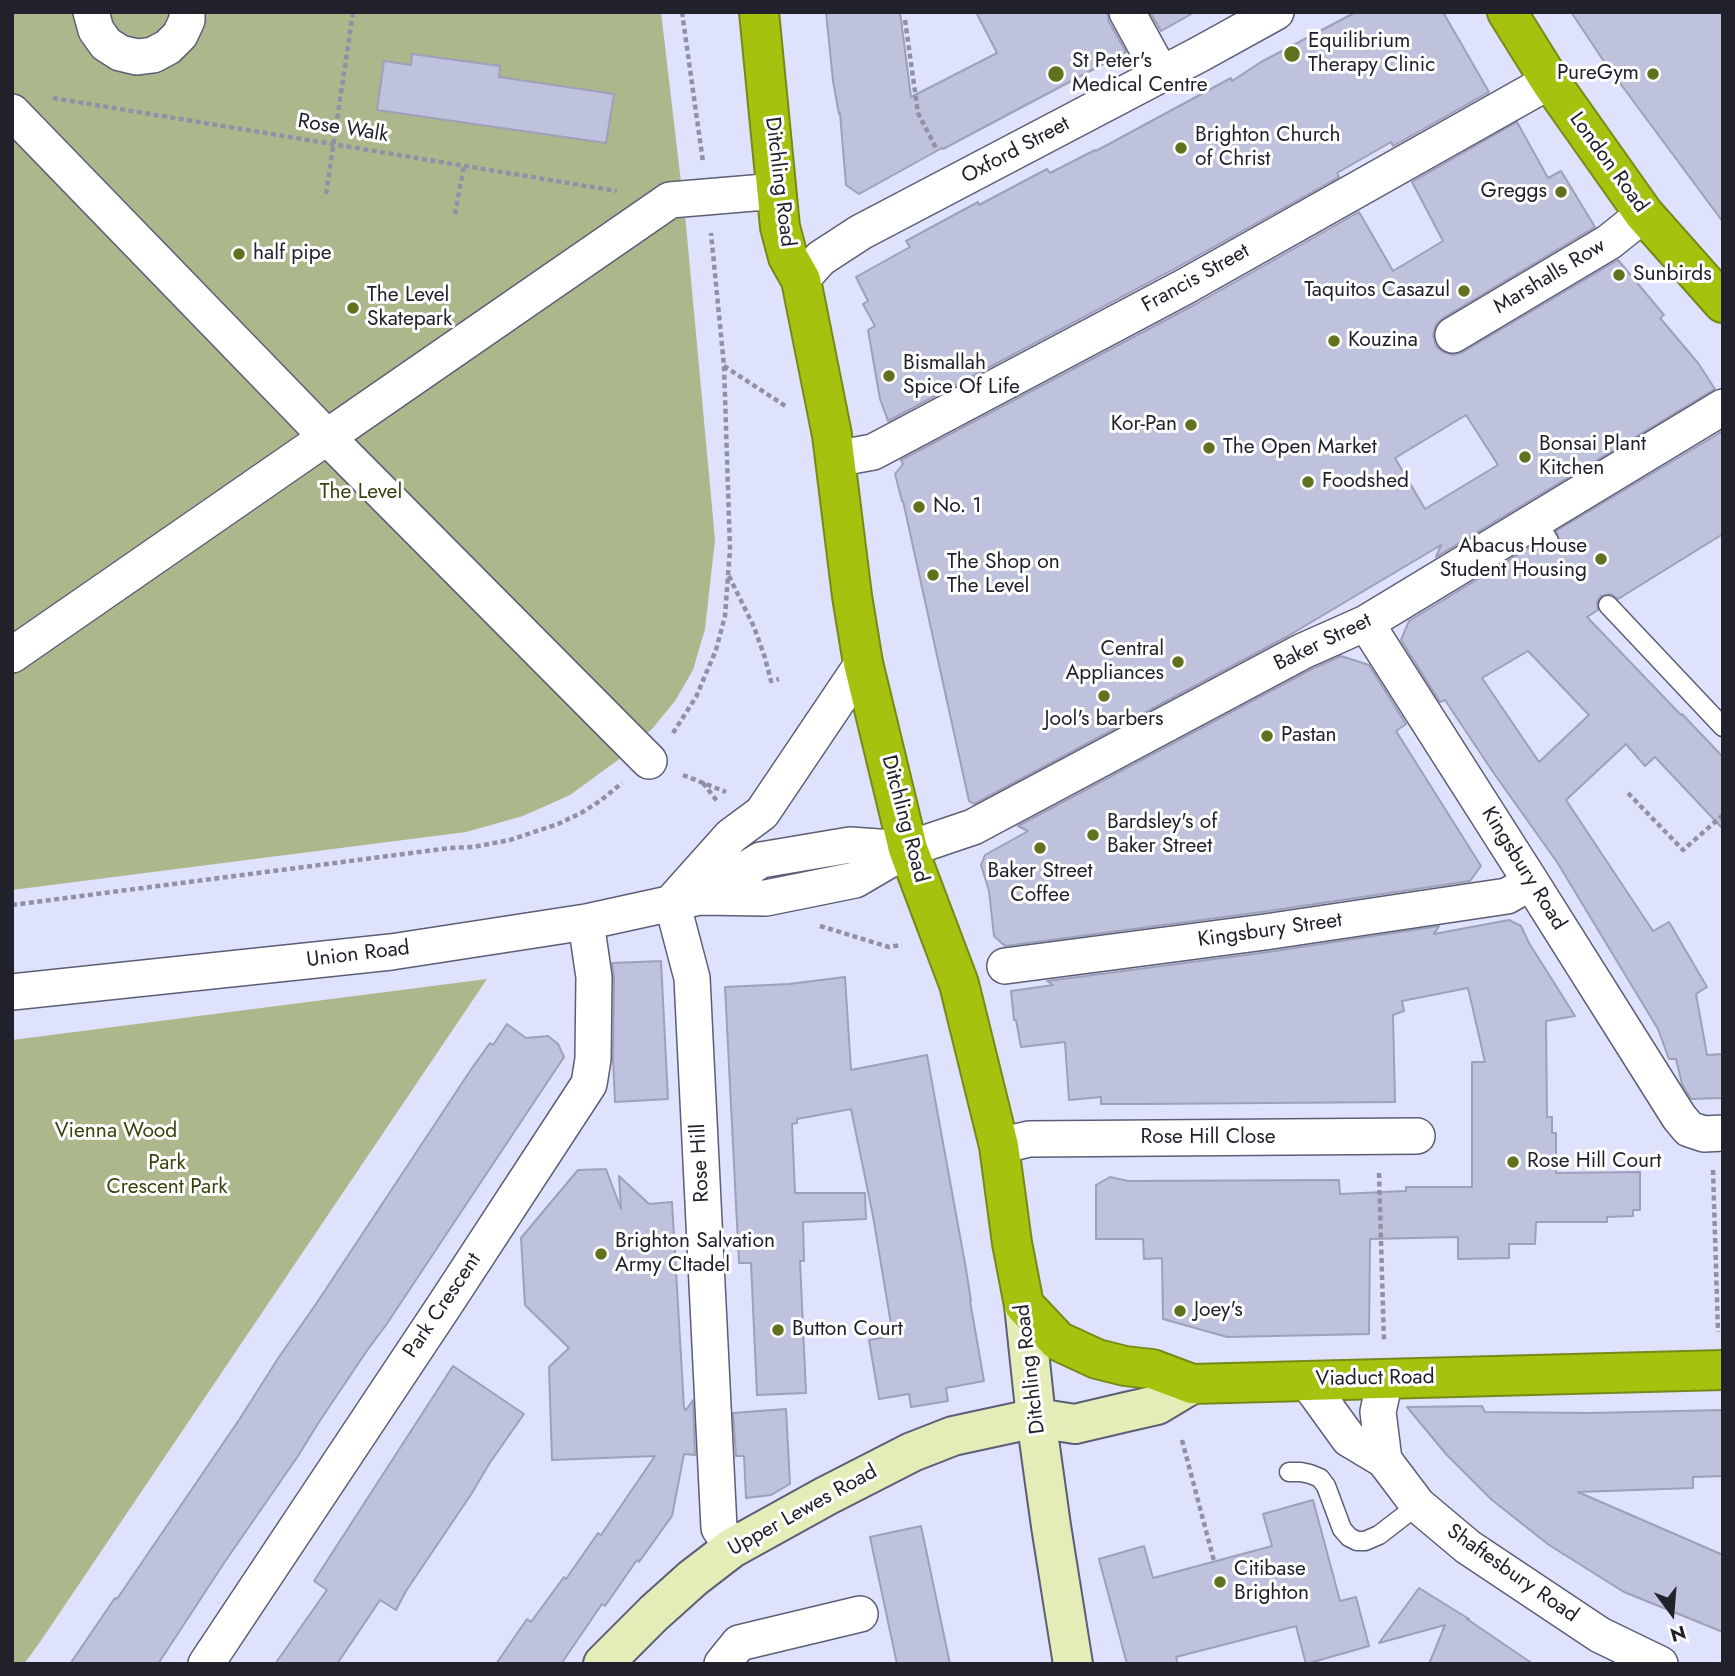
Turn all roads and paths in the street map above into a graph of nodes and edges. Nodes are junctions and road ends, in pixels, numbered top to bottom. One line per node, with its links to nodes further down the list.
1 (91, 12): 2 (street)
2 (187, 12)
3 (353, 12): 13 (path)
4 (759, 12): 16 (highway, Ditchling Road)
5 (1127, 12): 9 (street)
6 (1276, 12): 9 (street, Oxford Street)
7 (1507, 12): 10 (highway, London Road)
8 (905, 20): 14 (path)
9 (1161, 74): 21 (street, Oxford Street)
10 (1550, 80): 20 (highway, London Road); 27 (street, Francis Street)
11 (44, 95): 13 (path, Rose Walk)
12 (12, 112): 26 (street)
13 (334, 144): 15 (path, Rose Walk); 17 (path)
14 (941, 157)
15 (464, 165): 18 (path, Rose Walk); 19 (path)
16 (777, 191): 18 (street); 21 (highway, Ditchling Road)
17 (326, 194)
18 (670, 200): 26 (street)
19 (455, 214)
20 (1644, 214): 22 (highway, London Road); 23 (street, Marshalls Row)
21 (801, 280): 27 (highway, Ditchling Road)
22 (1723, 303)
23 (1453, 335)
24 (724, 366): 27 (path)
25 (1723, 407): 30 (street, Baker Street)
26 (327, 437): 31 (street); 35 (street)
27 (834, 447): 32 (highway, Ditchling Road)
28 (728, 576): 33 (path)
29 (1608, 605): 34 (lane)
30 (1366, 622): 38 (street, Baker Street); 39 (street, Kingsbury Road)
31 (12, 655)
32 (863, 663): 38 (highway, Ditchling Road); 40 (street)
33 (779, 680)
34 (1723, 727)
35 (649, 761)
36 (1628, 793): 37 (path)
37 (1723, 816)
38 (908, 849): 40 (street, Union Road); 43 (highway, Ditchling Road)
39 (1531, 882): 44 (street, Kingsbury Street); 46 (street, Kingsbury Road)
40 (686, 900): 41 (street, Union Road); 60 (street, Rose Hill)
41 (586, 922): 45 (street, Union Road); 63 (street, Park Crescent)
42 (814, 925): 43 (path)
43 (942, 938): 49 (highway, Ditchling Road)
44 (1004, 966)
45 (12, 992)
46 (1717, 1134): 51 (path)
47 (1417, 1136): 48 (street, Rose Hill Close)
48 (1378, 1137): 49 (street, Rose Hill Close); 52 (path)
49 (999, 1146): 50 (highway, Ditchling Road)
50 (1024, 1305): 54 (highway); 55 (street, Ditchling Road)
51 (1721, 1370): 52 (highway, Viaduct Road)
52 (1385, 1379): 53 (highway, Viaduct Road); 57 (street, Shaftesbury Road)
53 (1307, 1381): 54 (highway, Viaduct Road); 57 (street, Shaftesbury Road)
54 (1192, 1384): 55 (street, Viaduct Road)
55 (1036, 1418): 60 (street, Upper Lewes Road); 66 (street, Ditchling Road)
56 (1182, 1440): 61 (path)
57 (1384, 1460): 59 (street, Shaftesbury Road)
58 (1289, 1472): 59 (lane)
59 (1418, 1506): 67 (street, Shaftesbury Road)
60 (732, 1548): 64 (street, Upper Lewes Road)
61 (1214, 1562)
62 (860, 1614): 65 (street)
63 (206, 1664)
64 (603, 1664)
65 (722, 1664)
66 (1073, 1664)
67 (1660, 1664)

